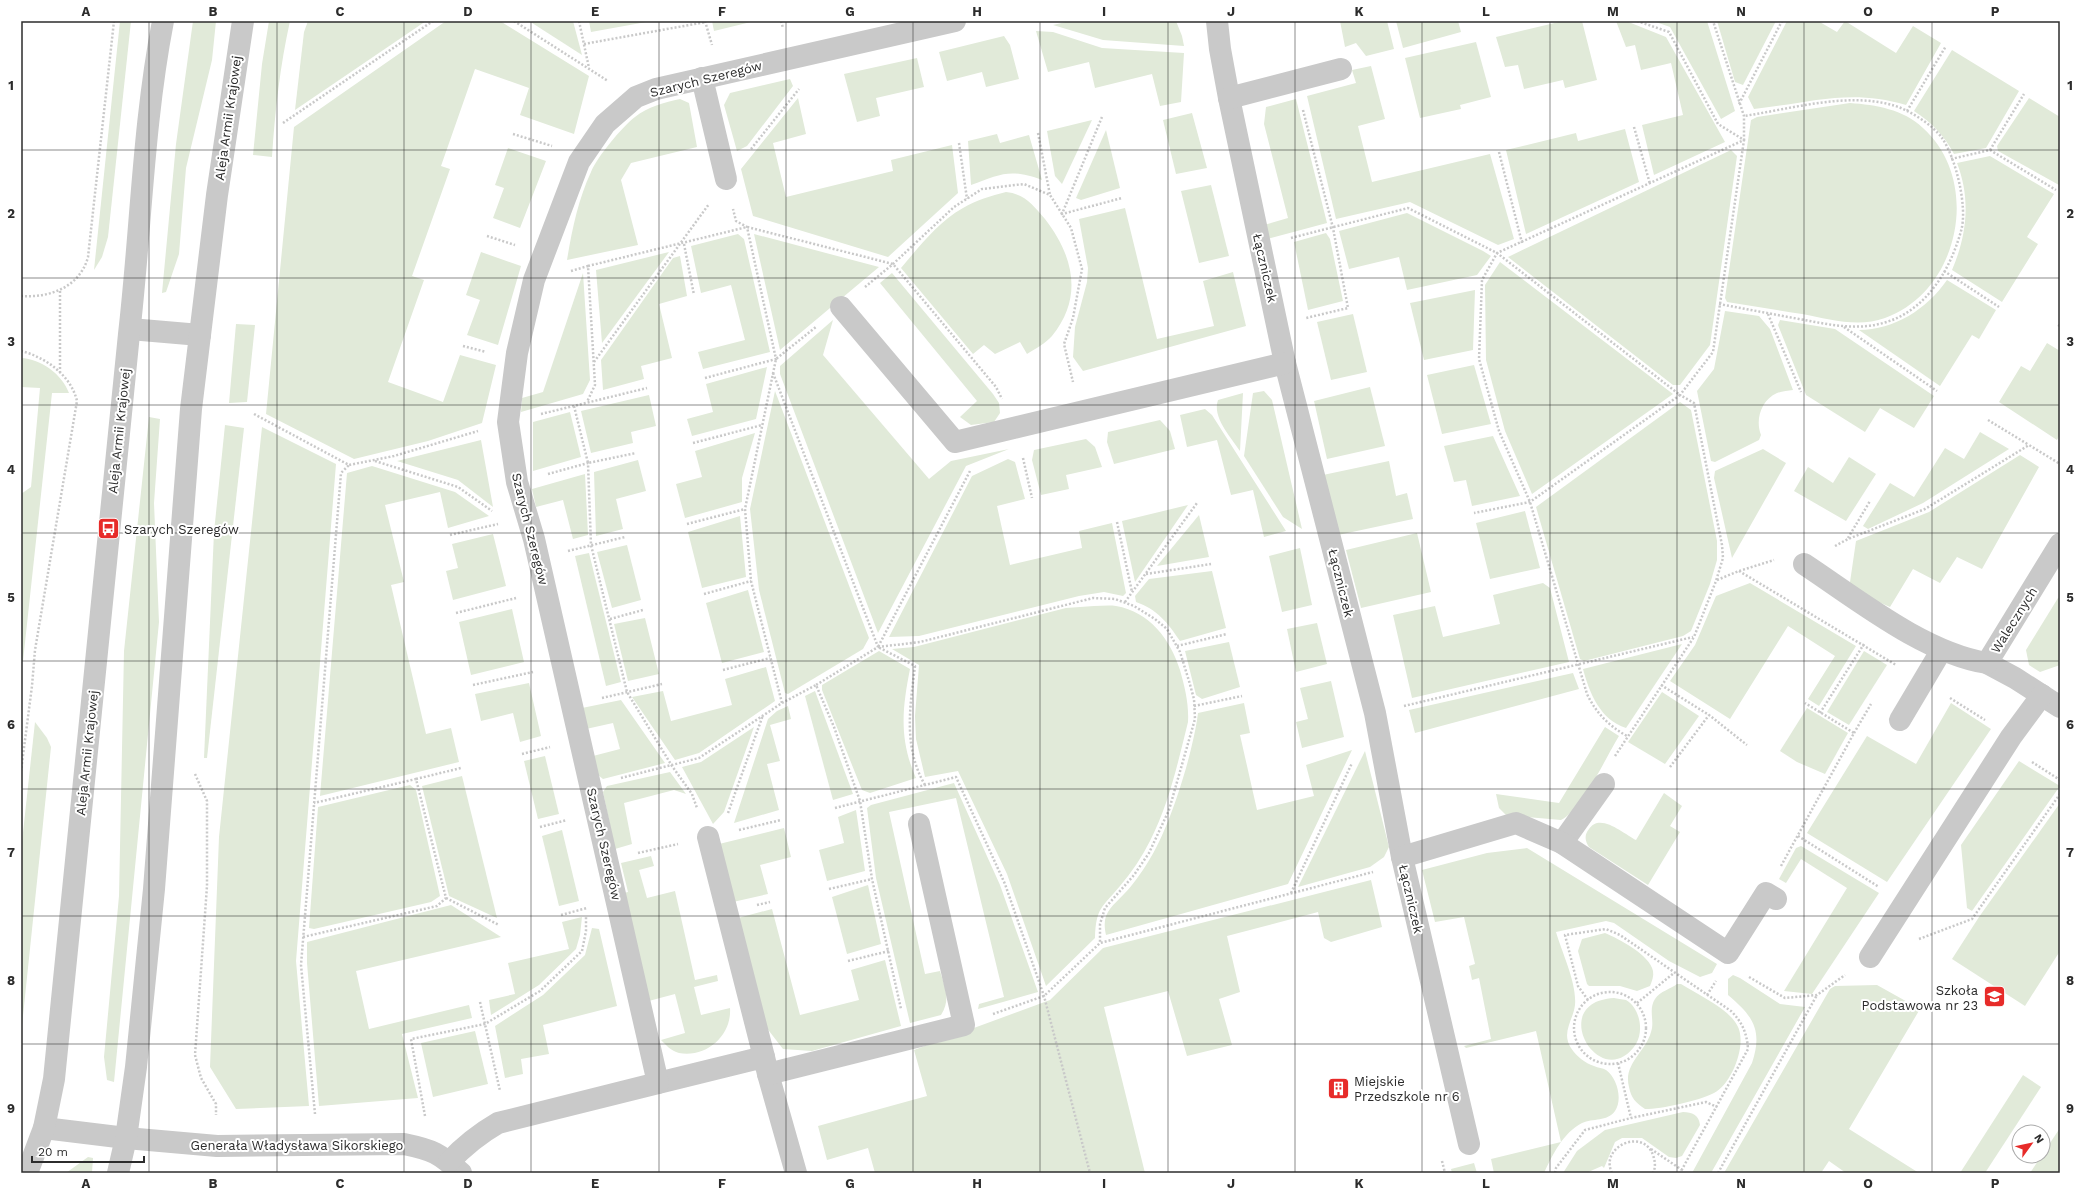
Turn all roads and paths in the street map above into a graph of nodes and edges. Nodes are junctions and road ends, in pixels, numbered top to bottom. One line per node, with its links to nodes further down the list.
1 (114, 21): 55 (path)
2 (163, 21): 64 (street, Aleja Armii Krajowej)
3 (243, 21): 65 (street, Aleja Armii Krajowej)
4 (433, 21): 27 (path)
5 (514, 21): 15 (path)
6 (579, 21): 13 (path)
7 (955, 21): 17 (street, Szarych Szeregów)
8 (1217, 21): 22 (street, Łączniczek)
9 (1637, 21): 31 (path)
10 (1713, 21): 23 (path)
11 (1782, 21): 23 (path)
12 (706, 22): 13 (path)
13 (584, 44): 15 (path)
14 (1946, 46): 24 (path)
15 (589, 69): 21 (path)
16 (1341, 69): 18 (street)
17 (702, 78): 21 (street, Szarych Szeregów); 37 (street)
18 (1296, 80): 22 (street); 45 (path)
19 (801, 86): 37 (path)
20 (2024, 94): 33 (path)
21 (636, 97): 35 (street, Szarych Szeregów)
22 (1229, 98): 49 (street, Łączniczek)
23 (1739, 104): 25 (path)
24 (1907, 111): 25 (path); 36 (path)
25 (1744, 116): 31 (path)
26 (1102, 118): 43 (path)
27 (283, 123)
28 (1634, 127): 38 (path)
29 (1038, 133): 40 (path)
30 (513, 134): 35 (path)
31 (1744, 140): 38 (path); 58 (path)
32 (960, 143): 42 (path)
33 (1990, 150): 36 (path); 39 (path)
34 (1500, 152): 46 (path)
35 (583, 156): 54 (street, Szarych Szeregów)
36 (1951, 159): 53 (path)
37 (726, 179): 44 (path); 48 (path)
38 (1650, 184): 46 (path)
39 (2056, 190)
40 (1050, 195): 42 (path); 43 (path)
41 (1122, 198): 43 (path)
42 (967, 199): 51 (path)
43 (1062, 214): 79 (path)
44 (747, 227): 47 (path); 51 (path); 67 (path)
45 (1333, 228): 49 (path); 50 (path); 62 (path)
46 (1522, 243): 50 (path)
47 (684, 244): 48 (path); 56 (path)
48 (679, 245): 52 (path); 68 (path)
49 (1260, 246): 62 (street, Łączniczek)
50 (1497, 253): 76 (path); 97 (path)
51 (894, 264): 59 (path); 84 (path)
52 (588, 266): 54 (path); 68 (path)
53 (1944, 271): 60 (path); 63 (path)
54 (534, 280): 82 (street, Szarych Szeregów)
55 (60, 291): 57 (path); 70 (path)
56 (694, 295)
57 (21, 296)
58 (1719, 304): 61 (path); 76 (path)
59 (841, 307): 67 (path); 84 (street)
60 (1998, 307)
61 (1767, 313): 63 (path); 75 (path)
62 (1278, 324): 69 (street, Łączniczek)
63 (1843, 327): 74 (path)
64 (130, 329): 65 (street); 218 (street, Aleja Armii Krajowej)
65 (200, 335): 219 (street, Aleja Armii Krajowej)
66 (21, 351): 70 (path)
67 (776, 359): 71 (path); 72 (path)
68 (594, 362): 77 (path)
69 (1285, 363): 79 (street); 154 (street, Łączniczek)
70 (60, 372): 168 (path)
71 (773, 372): 83 (path); 133 (path)
72 (705, 378)
73 (647, 388): 77 (path)
74 (1937, 391)
75 (1801, 392)
76 (1680, 395): 97 (path); 116 (path)
77 (587, 402): 78 (path)
78 (574, 406): 82 (path); 90 (path)
79 (1080, 411): 84 (street)
80 (254, 414): 92 (path)
81 (1988, 420): 86 (path)
82 (508, 422): 89 (path); 94 (street, Szarych Szeregów)
83 (762, 425): 85 (path); 99 (path)
84 (1015, 428)
85 (693, 443)
86 (2029, 445): 91 (path); 109 (path)
87 (636, 452): 90 (path)
88 (1022, 457): 95 (path)
89 (372, 460): 92 (path); 100 (path)
90 (588, 463): 94 (path); 111 (path)
91 (2060, 464)
92 (348, 465): 176 (path)
93 (977, 468): 133 (path)
94 (517, 482): 108 (street, Szarych Szeregów)
95 (1032, 498)
96 (1870, 501): 109 (path)
97 (1530, 502): 101 (path); 139 (path)
98 (1196, 503): 115 (path)
99 (745, 509): 104 (path); 117 (path)
100 (495, 513)
101 (1474, 513)
102 (1117, 522): 120 (path)
103 (497, 524): 105 (path); 106 (path); 108 (path)
104 (687, 524)
105 (499, 532)
106 (450, 535)
107 (625, 537): 111 (path)
108 (534, 539): 119 (street, Szarych Szeregów)
109 (1848, 539): 113 (path)
110 (2060, 544): 136 (street, Walecznych)
111 (591, 545): 128 (path)
112 (1211, 564): 115 (path)
113 (1804, 564): 114 (path); 127 (street)
114 (1739, 571): 116 (path); 131 (path)
115 (1145, 574): 120 (path)
116 (1716, 581): 130 (path)
117 (751, 582): 121 (path); 135 (path)
118 (513, 591): 122 (path)
119 (546, 591): 122 (path); 138 (street, Szarych Szeregów)
120 (1132, 593): 123 (path)
121 (704, 594)
122 (514, 599): 124 (path); 126 (path)
123 (1125, 602): 132 (path); 133 (path)
124 (516, 606)
125 (643, 610): 128 (path)
126 (456, 612)
127 (1880, 615): 131 (path); 134 (street)
128 (610, 618): 148 (path)
129 (1227, 634): 132 (path)
130 (1694, 637): 139 (path); 145 (path)
131 (1863, 645): 143 (path); 155 (path)
132 (1177, 646): 153 (path)
133 (878, 647): 147 (path); 172 (path)
134 (1941, 651): 136 (street); 143 (street)
135 (770, 658): 140 (path); 151 (path)
136 (1987, 663): 150 (street, Walecznych)
137 (530, 665): 141 (path)
138 (563, 665): 141 (path); 171 (street, Szarych Szeregów)
139 (1577, 665): 154 (path); 159 (path)
140 (723, 670)
141 (532, 672): 142 (path); 146 (path)
142 (533, 680)
143 (1923, 681): 158 (street); 160 (path)
144 (662, 684): 148 (path)
145 (1661, 684): 157 (path); 159 (path)
146 (473, 685)
147 (816, 685): 151 (path); 175 (path)
148 (626, 692): 165 (path)
149 (1242, 696): 153 (path)
150 (2051, 701): 160 (street)
151 (782, 703): 156 (path)
152 (1805, 704): 155 (path)
153 (1194, 706): 197 (path)
154 (1374, 713): 185 (street, Łączniczek)
155 (1820, 713): 183 (path)
156 (763, 715): 165 (path); 182 (path)
157 (1709, 715): 162 (path); 166 (path)
158 (1900, 720)
159 (1627, 736): 170 (path)
160 (2011, 737): 193 (street)
161 (548, 740): 163 (path)
162 (1747, 745)
163 (551, 755)
164 (1354, 757): 189 (path)
165 (672, 766): 171 (path); 182 (path)
166 (1670, 767)
167 (461, 768): 169 (path)
168 (21, 771)
169 (416, 779): 176 (path); 191 (path)
170 (1604, 784): 184 (street)
171 (590, 785): 186 (street, Szarych Szeregów)
172 (925, 785): 175 (path); 204 (path)
173 (2060, 794): 196 (path)
174 (207, 801): 221 (path)
175 (860, 801): 177 (path); 187 (path)
176 (314, 803): 195 (path)
177 (835, 808)
178 (564, 813): 181 (path)
179 (781, 820): 182 (path)
180 (918, 824): 209 (street)
181 (568, 827)
182 (714, 836): 186 (path); 212 (street)
183 (1798, 836): 190 (path); 193 (path)
184 (1562, 843): 185 (street); 190 (street)
185 (1402, 857): 189 (path); 220 (street, Łączniczek)
186 (607, 860): 213 (street, Szarych Szeregów)
187 (872, 879): 188 (path); 198 (path)
188 (830, 889)
189 (1291, 893): 197 (path)
190 (1771, 896)
191 (446, 898): 194 (path); 195 (path)
192 (585, 901): 208 (path)
193 (1905, 902): 199 (street)
194 (499, 925)
195 (304, 937): 215 (path)
196 (1913, 941)
197 (1100, 943): 204 (path)
198 (889, 951): 200 (path); 210 (path)
199 (1870, 957): 203 (path)
200 (848, 961)
201 (1674, 973): 205 (path); 207 (path); 214 (path)
202 (1747, 975): 203 (path)
203 (1817, 995): 232 (path)
204 (1044, 996): 209 (path); 228 (path)
205 (1588, 1000): 207 (path); 211 (path)
206 (480, 1002): 208 (path)
207 (1637, 1004): 211 (path)
208 (484, 1024): 217 (path); 223 (path)
209 (964, 1025): 210 (street)
210 (908, 1038): 212 (street)
211 (1618, 1063): 216 (path)
212 (766, 1065): 213 (street); 227 (street)
213 (658, 1083): 217 (street)
214 (1717, 1107): 216 (path); 224 (path)
215 (315, 1114)
216 (1631, 1118): 229 (path)
217 (507, 1121): 223 (street)
218 (44, 1128): 219 (street, Generała Władysława Sikorskiego); 225 (street, Aleja Armii Krajowej)
219 (126, 1138): 221 (street, Generała Władysława Sikorskiego); 226 (street, Aleja Armii Krajowej)
220 (1469, 1144)
221 (216, 1146): 223 (street, Generała Władysława Sikorskiego)
222 (1648, 1147): 224 (path); 230 (path); 231 (path)
223 (447, 1162)
224 (1681, 1172)
225 (27, 1173)
226 (118, 1173)
227 (796, 1173)
228 (1090, 1173)
229 (1555, 1173)
230 (1612, 1173)
231 (1653, 1173)
232 (1718, 1173)

